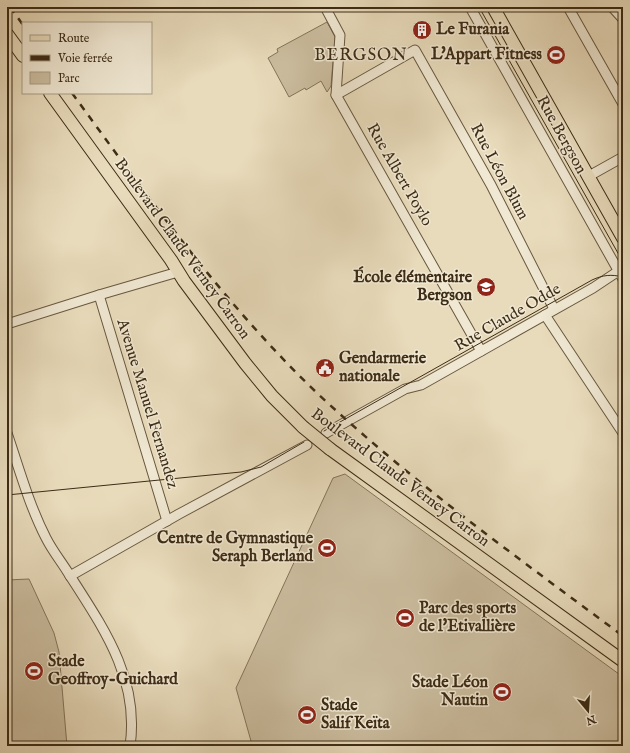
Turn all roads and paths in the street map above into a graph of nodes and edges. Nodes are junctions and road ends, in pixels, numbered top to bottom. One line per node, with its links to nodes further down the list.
1 (325, 7): 10 (street)
2 (470, 7): 16 (street, Rue Bergson)
3 (494, 7): 13 (main road, Rue Bergson)
4 (568, 7): 11 (street)
5 (612, 7): 6 (street)
6 (623, 20)
7 (7, 34): 8 (main road)
8 (22, 55)
9 (51, 94): 15 (main road, Boulevard Claude Verney Carron)
10 (336, 95): 18 (street, Rue Léon Blum); 21 (street, Rue Albert Poylo)
11 (623, 104)
12 (623, 157): 13 (street)
13 (589, 176): 14 (main road, Rue Bergson)
14 (623, 238)
15 (178, 272): 17 (street); 28 (main road, Boulevard Claude Verney Carron, bridge)
16 (622, 272): 18 (street, Rue Claude Odde)
17 (99, 295): 20 (street); 26 (street, Avenue Manuel Fernandez)
18 (554, 309): 19 (street, Rue Claude Odde)
19 (545, 315): 21 (street, Rue Claude Odde); 24 (street)
20 (7, 324)
21 (481, 351): 23 (street, Rue Claude Odde)
22 (7, 433): 27 (street)
23 (326, 433)
24 (623, 433)
25 (307, 445): 26 (street)
26 (167, 521): 27 (street)
27 (70, 576): 29 (street)
28 (623, 661)
29 (130, 746)

